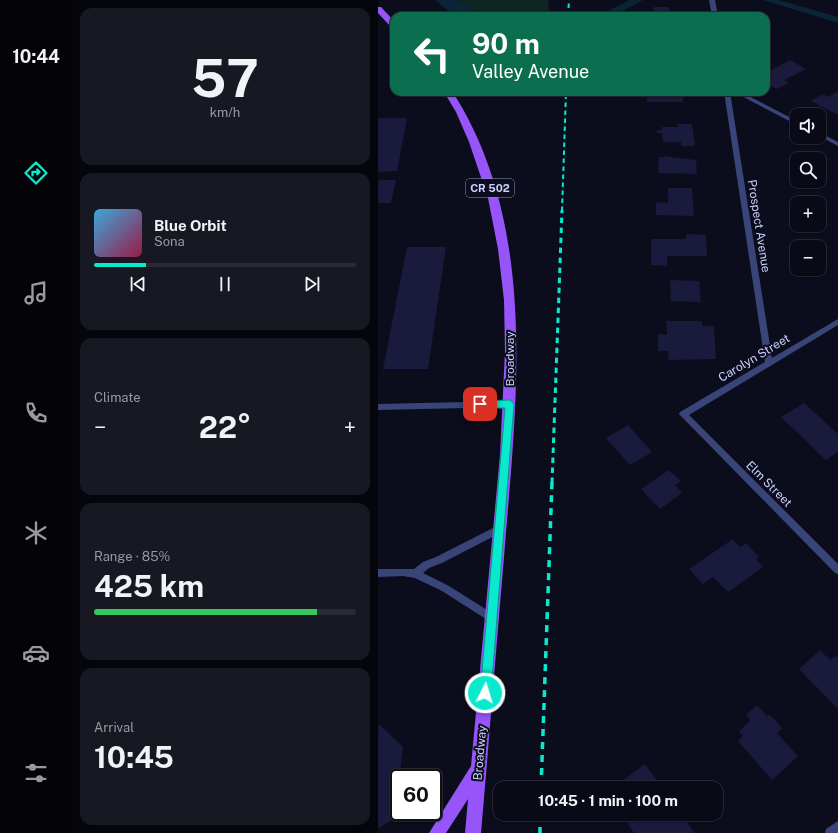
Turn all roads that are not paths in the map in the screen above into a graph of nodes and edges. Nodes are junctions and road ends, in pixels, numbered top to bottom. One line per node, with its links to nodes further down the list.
1 (712, 0): 3 (street)
2 (378, 9): 4 (main road)
3 (714, 12)
4 (390, 21)
5 (450, 96): 13 (main road, Broadway / CR 502)
6 (728, 96): 12 (street, Prospect Avenue)
7 (745, 96): 8 (street)
8 (790, 119)
9 (826, 138): 10 (street)
10 (838, 144)
11 (838, 322): 12 (street, Carolyn Street)
12 (769, 363): 15 (street, Carolyn Street)
13 (510, 404): 14 (street); 16 (main road, Broadway / CR 502)
14 (378, 407)
15 (683, 414): 17 (street, Elm Street)
16 (499, 529): 19 (street); 20 (main road, Broadway / CR 502)
17 (838, 570)
18 (378, 572): 19 (street)
19 (415, 574): 20 (street)
20 (492, 618): 21 (main road, Broadway / CR 502)
21 (479, 768): 23 (main road); 24 (main road, Broadway / CR 502)
22 (838, 826): 25 (street)
23 (437, 833)
24 (474, 833)
25 (830, 833)

